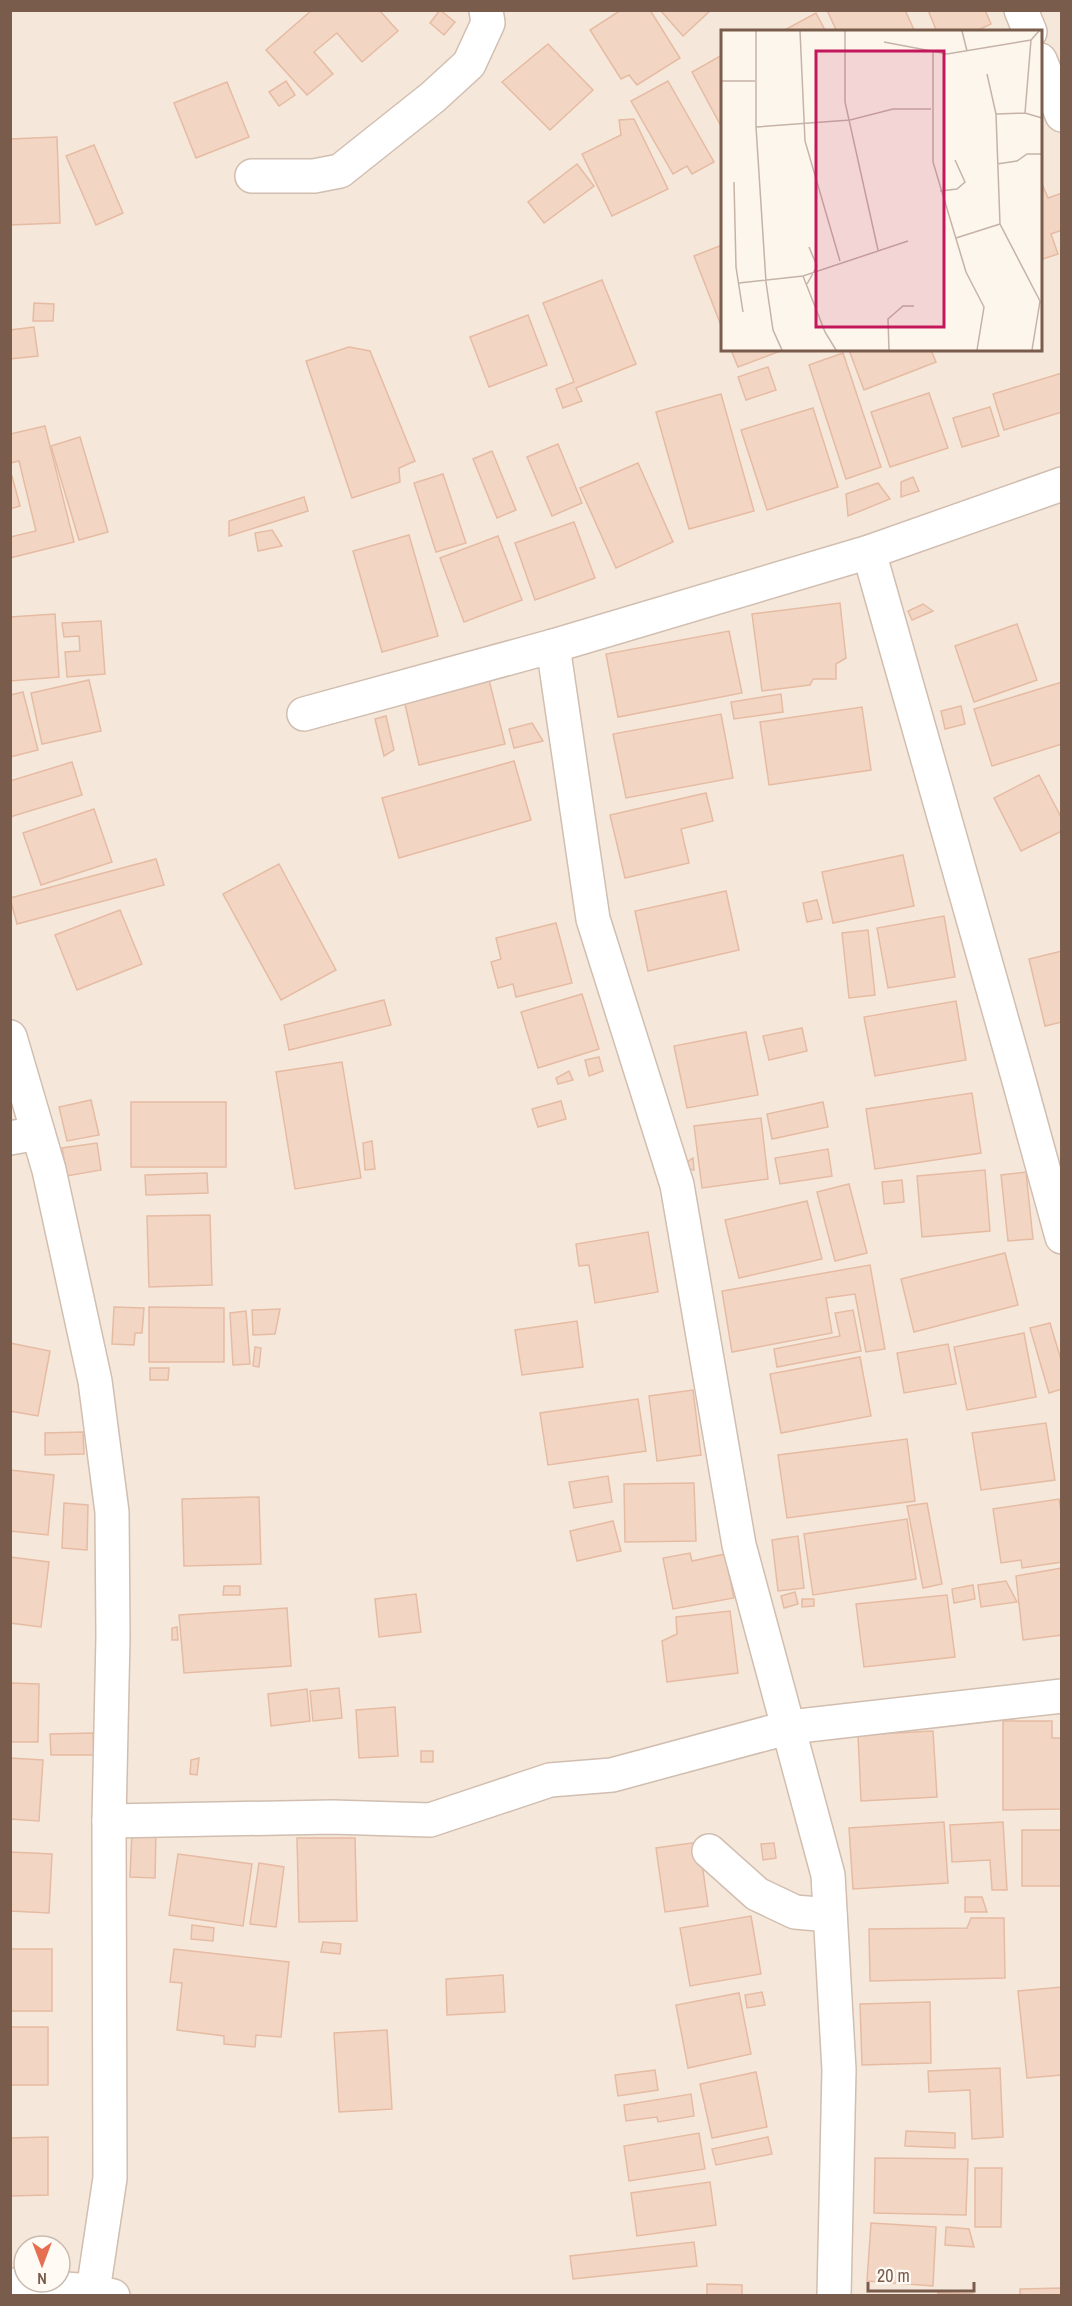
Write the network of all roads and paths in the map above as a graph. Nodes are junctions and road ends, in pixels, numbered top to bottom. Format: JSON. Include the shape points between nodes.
{"nodes":[{"id":1,"x":486,"y":10,"type":"edge"},
{"id":2,"x":1021,"y":10,"type":"edge"},
{"id":3,"x":1028,"y":30,"type":"edge"},
{"id":4,"x":1042,"y":63,"type":"edge"},
{"id":5,"x":1062,"y":115,"type":"edge"},
{"id":6,"x":252,"y":176,"type":"dead end"},
{"id":7,"x":1062,"y":484,"type":"edge"},
{"id":8,"x":870,"y":552,"type":"junction"},
{"id":9,"x":553,"y":646,"type":"junction"},
{"id":10,"x":304,"y":714,"type":"dead end"},
{"id":11,"x":10,"y":1037,"type":"edge"},
{"id":12,"x":24,"y":1136,"type":"edge"},
{"id":13,"x":1062,"y":1237,"type":"edge"},
{"id":14,"x":1062,"y":1696,"type":"edge"},
{"id":15,"x":790,"y":1727,"type":"junction"},
{"id":16,"x":109,"y":1821,"type":"junction"},
{"id":17,"x":709,"y":1851,"type":"dead end"},
{"id":18,"x":830,"y":1915,"type":"junction"},
{"id":19,"x":10,"y":2285,"type":"edge"},
{"id":20,"x":103,"y":2293,"type":"edge"},
{"id":21,"x":834,"y":2295,"type":"edge"}],
"edges":[{"from":1,"to":6,"type":"street","via":[[488,23],[469,64],[340,171],[314,176]]},
{"from":2,"to":3,"type":"street"},
{"from":4,"to":5,"type":"street"},
{"from":7,"to":8,"type":"street"},
{"from":8,"to":9,"type":"street"},
{"from":8,"to":13,"type":"street"},
{"from":9,"to":10,"type":"street"},
{"from":9,"to":15,"type":"street","via":[[593,919],[677,1185],[739,1545]]},
{"from":11,"to":12,"type":"street"},
{"from":12,"to":16,"type":"street","via":[[49,1170],[95,1381],[112,1512]]},
{"from":14,"to":15,"type":"street"},
{"from":15,"to":16,"type":"street","via":[[612,1775],[550,1779],[430,1820],[332,1817]]},
{"from":15,"to":18,"type":"street","via":[[828,1875]]},
{"from":16,"to":20,"type":"street","via":[[110,2178]]},
{"from":17,"to":18,"type":"street","via":[[757,1894],[795,1912]]},
{"from":18,"to":21,"type":"street","via":[[839,2070]]},
{"from":19,"to":20,"type":"street"}]}
